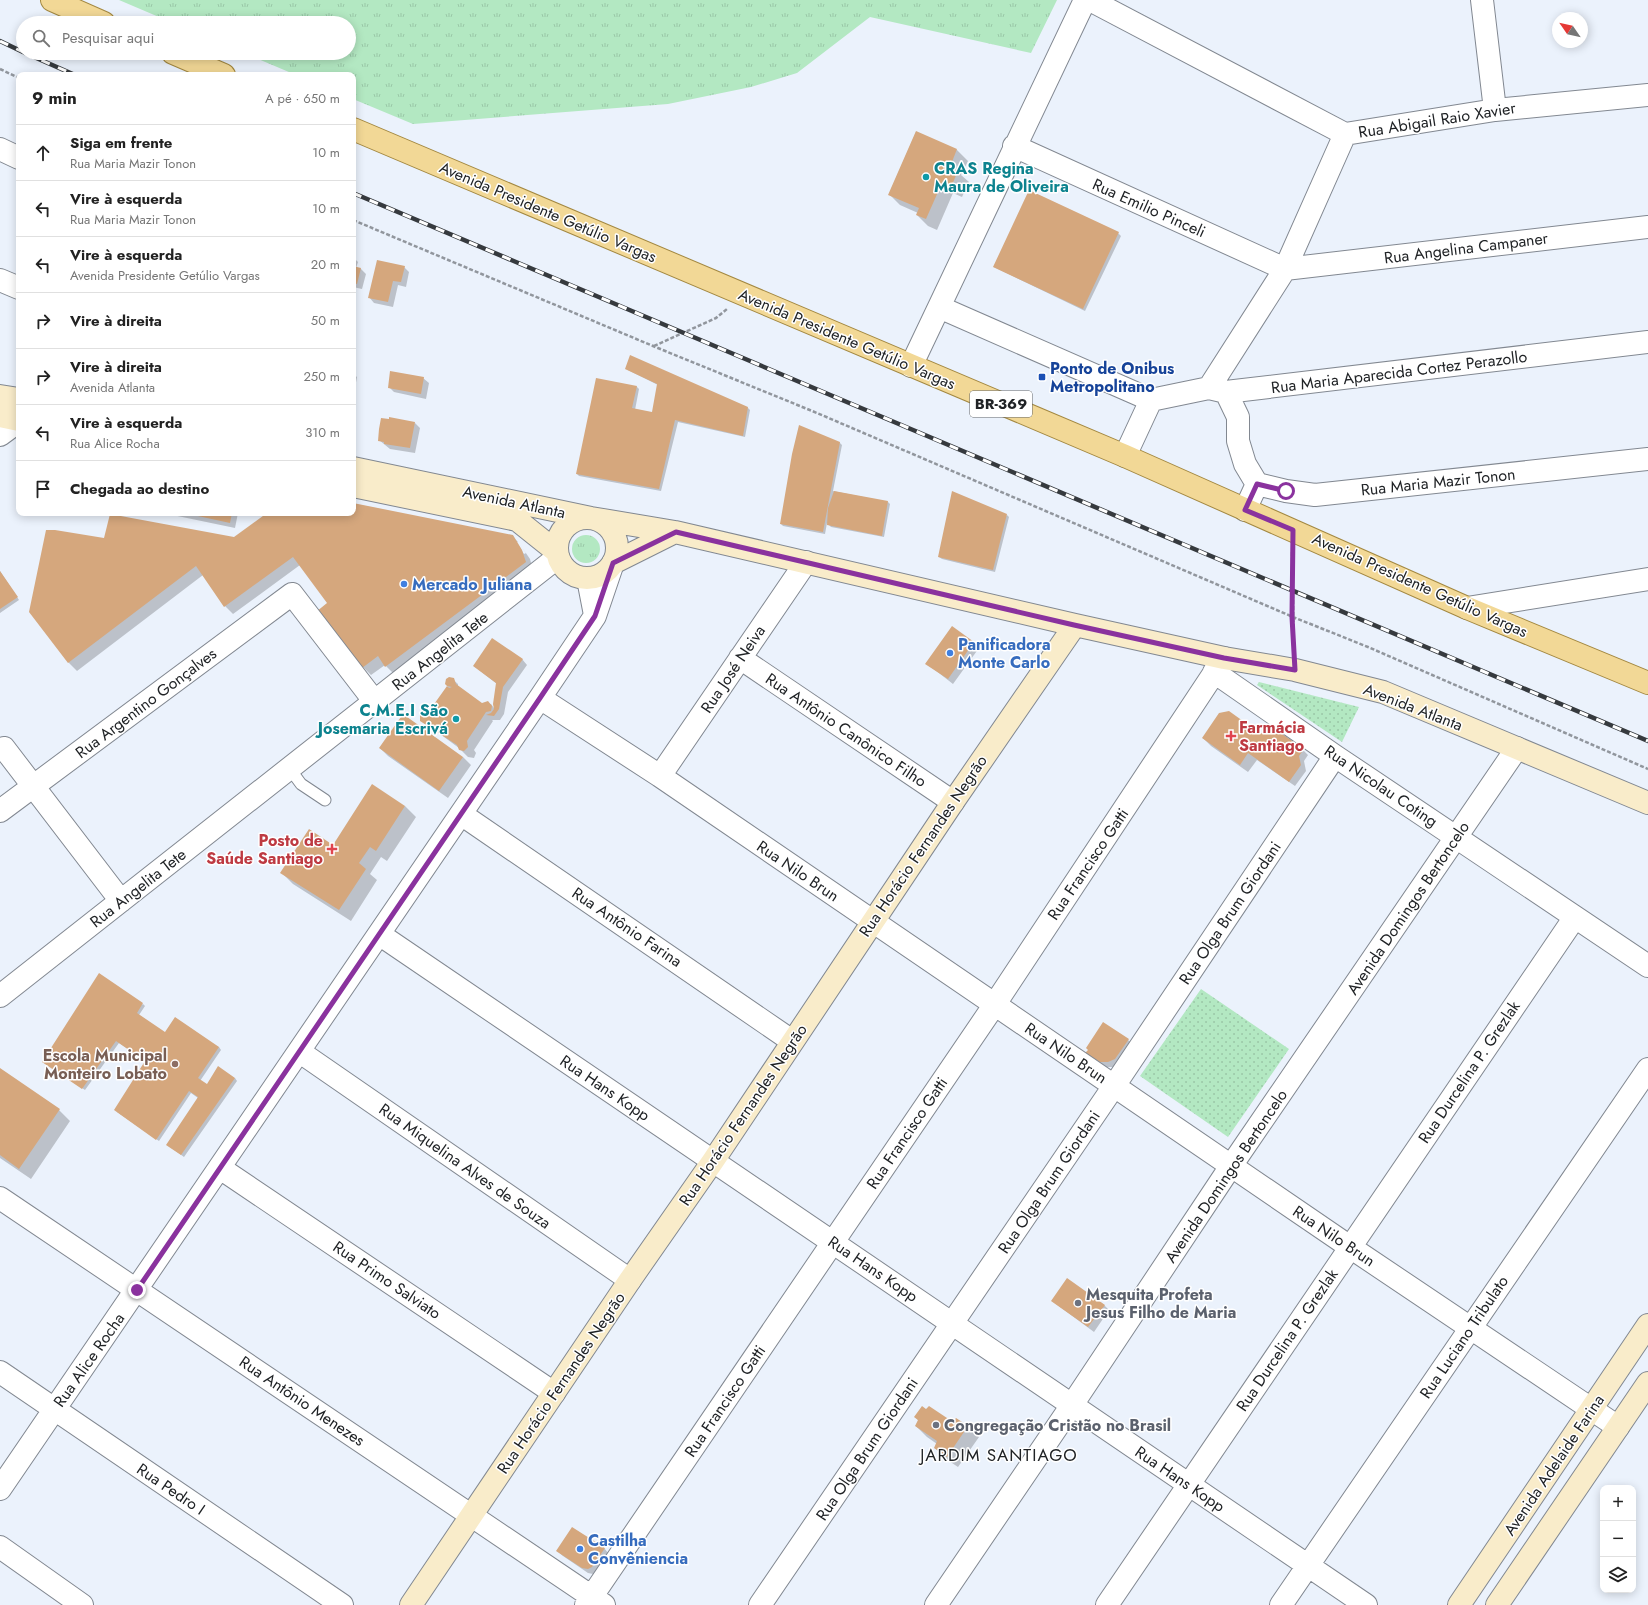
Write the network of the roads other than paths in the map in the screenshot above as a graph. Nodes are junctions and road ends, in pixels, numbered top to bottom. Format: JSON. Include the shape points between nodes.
{"nodes":[{"id":1,"x":52,"y":0,"type":"edge"},
{"id":2,"x":1085,"y":0,"type":"edge"},
{"id":3,"x":1090,"y":0,"type":"edge"},
{"id":4,"x":1482,"y":0,"type":"edge"},
{"id":5,"x":88,"y":16,"type":"edge"},
{"id":6,"x":189,"y":60,"type":"edge"},
{"id":7,"x":217,"y":72,"type":"edge"},
{"id":8,"x":1648,"y":95,"type":"edge"},
{"id":9,"x":1495,"y":110,"type":"junction"},
{"id":10,"x":356,"y":131,"type":"edge"},
{"id":11,"x":1345,"y":134,"type":"junction"},
{"id":12,"x":1014,"y":146,"type":"junction"},
{"id":13,"x":0,"y":149,"type":"edge"},
{"id":14,"x":16,"y":157,"type":"edge"},
{"id":15,"x":1648,"y":227,"type":"edge"},
{"id":16,"x":1285,"y":269,"type":"junction"},
{"id":17,"x":0,"y":280,"type":"edge"},
{"id":18,"x":16,"y":287,"type":"edge"},
{"id":19,"x":939,"y":307,"type":"junction"},
{"id":20,"x":1648,"y":342,"type":"edge"},
{"id":21,"x":911,"y":366,"type":"junction"},
{"id":22,"x":1217,"y":390,"type":"junction"},
{"id":23,"x":0,"y":396,"type":"edge"},
{"id":24,"x":16,"y":399,"type":"edge"},
{"id":25,"x":1151,"y":400,"type":"junction"},
{"id":26,"x":0,"y":416,"type":"edge"},
{"id":27,"x":16,"y":420,"type":"edge"},
{"id":28,"x":16,"y":423,"type":"edge"},
{"id":29,"x":0,"y":435,"type":"edge"},
{"id":30,"x":1125,"y":456,"type":"junction"},
{"id":31,"x":1648,"y":459,"type":"edge"},
{"id":32,"x":356,"y":469,"type":"edge"},
{"id":33,"x":1257,"y":484,"type":"junction"},
{"id":34,"x":356,"y":487,"type":"edge"},
{"id":35,"x":1245,"y":510,"type":"junction"},
{"id":36,"x":592,"y":518,"type":"junction"},
{"id":37,"x":676,"y":532,"type":"junction"},
{"id":38,"x":557,"y":555,"type":"junction"},
{"id":39,"x":806,"y":562,"type":"junction"},
{"id":40,"x":613,"y":563,"type":"junction"},
{"id":41,"x":588,"y":579,"type":"junction"},
{"id":42,"x":1648,"y":579,"type":"edge"},
{"id":43,"x":1468,"y":608,"type":"junction"},
{"id":44,"x":595,"y":616,"type":"junction"},
{"id":45,"x":1074,"y":625,"type":"junction"},
{"id":46,"x":740,"y":658,"type":"junction"},
{"id":47,"x":1219,"y":665,"type":"junction"},
{"id":48,"x":1648,"y":683,"type":"edge"},
{"id":49,"x":540,"y":698,"type":"junction"},
{"id":50,"x":375,"y":702,"type":"junction"},
{"id":51,"x":4,"y":748,"type":"dead end"},
{"id":52,"x":1517,"y":748,"type":"junction"},
{"id":53,"x":1335,"y":756,"type":"junction"},
{"id":54,"x":290,"y":769,"type":"junction"},
{"id":55,"x":660,"y":776,"type":"junction"},
{"id":56,"x":33,"y":787,"type":"junction"},
{"id":57,"x":325,"y":800,"type":"dead end"},
{"id":58,"x":953,"y":802,"type":"junction"},
{"id":59,"x":1648,"y":803,"type":"edge"},
{"id":60,"x":0,"y":811,"type":"edge"},
{"id":61,"x":461,"y":814,"type":"junction"},
{"id":62,"x":1456,"y":837,"type":"junction"},
{"id":63,"x":121,"y":901,"type":"junction"},
{"id":64,"x":1575,"y":916,"type":"junction"},
{"id":65,"x":872,"y":922,"type":"junction"},
{"id":66,"x":380,"y":934,"type":"junction"},
{"id":67,"x":1648,"y":966,"type":"edge"},
{"id":68,"x":0,"y":996,"type":"edge"},
{"id":69,"x":995,"y":1004,"type":"junction"},
{"id":70,"x":792,"y":1041,"type":"junction"},
{"id":71,"x":300,"y":1052,"type":"junction"},
{"id":72,"x":1648,"y":1069,"type":"edge"},
{"id":73,"x":1114,"y":1086,"type":"junction"},
{"id":74,"x":712,"y":1161,"type":"junction"},
{"id":75,"x":1232,"y":1166,"type":"junction"},
{"id":76,"x":220,"y":1168,"type":"junction"},
{"id":77,"x":0,"y":1198,"type":"edge"},
{"id":78,"x":833,"y":1242,"type":"junction"},
{"id":79,"x":1350,"y":1247,"type":"junction"},
{"id":80,"x":630,"y":1280,"type":"junction"},
{"id":81,"x":137,"y":1290,"type":"junction"},
{"id":82,"x":953,"y":1323,"type":"junction"},
{"id":83,"x":1648,"y":1325,"type":"edge"},
{"id":84,"x":1470,"y":1328,"type":"junction"},
{"id":85,"x":0,"y":1372,"type":"edge"},
{"id":86,"x":1648,"y":1383,"type":"edge"},
{"id":87,"x":554,"y":1392,"type":"junction"},
{"id":88,"x":1072,"y":1405,"type":"junction"},
{"id":89,"x":55,"y":1409,"type":"junction"},
{"id":90,"x":1591,"y":1410,"type":"junction"},
{"id":91,"x":1618,"y":1427,"type":"junction"},
{"id":92,"x":1189,"y":1485,"type":"junction"},
{"id":93,"x":0,"y":1489,"type":"edge"},
{"id":94,"x":472,"y":1516,"type":"junction"},
{"id":95,"x":0,"y":1547,"type":"edge"},
{"id":96,"x":1308,"y":1566,"type":"junction"},
{"id":97,"x":594,"y":1602,"type":"edge"},
{"id":98,"x":82,"y":1605,"type":"edge"},
{"id":99,"x":342,"y":1605,"type":"edge"},
{"id":100,"x":411,"y":1605,"type":"edge"},
{"id":101,"x":760,"y":1605,"type":"edge"},
{"id":102,"x":936,"y":1605,"type":"edge"},
{"id":103,"x":1107,"y":1605,"type":"edge"},
{"id":104,"x":1281,"y":1605,"type":"edge"},
{"id":105,"x":1366,"y":1605,"type":"edge"},
{"id":106,"x":1459,"y":1605,"type":"edge"},
{"id":107,"x":1497,"y":1605,"type":"edge"}],
"edges":[{"from":1,"to":5,"type":"main road"},
{"from":2,"to":12,"type":"street"},
{"from":3,"to":11,"type":"street","name":"Rua Abigail Raio Xavier"},
{"from":4,"to":9,"type":"street"},
{"from":6,"to":7,"type":"main road"},
{"from":8,"to":9,"type":"street","name":"Rua Abigail Raio Xavier"},
{"from":9,"to":11,"type":"street","name":"Rua Abigail Raio Xavier"},
{"from":10,"to":21,"type":"main road","name":"Avenida Presidente Getúlio Vargas","number":"BR-369"},
{"from":11,"to":16,"type":"street"},
{"from":12,"to":16,"type":"street","name":"Rua Emilio Pinceli"},
{"from":12,"to":19,"type":"street"},
{"from":13,"to":14,"type":"street"},
{"from":15,"to":16,"type":"street","name":"Rua Angelina Campaner"},
{"from":16,"to":22,"type":"street"},
{"from":17,"to":18,"type":"street"},
{"from":19,"to":21,"type":"street"},
{"from":19,"to":25,"type":"street"},
{"from":20,"to":22,"type":"street","name":"Rua Maria Aparecida Cortez Perazollo"},
{"from":21,"to":30,"type":"main road","name":"Avenida Presidente Getúlio Vargas","number":"BR-369"},
{"from":22,"to":25,"type":"street","name":"Rua Maria Aparecida Cortez Perazollo"},
{"from":22,"to":33,"type":"street","via":[[1238,417],[1238,441],[1245,464]]},
{"from":23,"to":24,"type":"street"},
{"from":25,"to":30,"type":"street"},
{"from":26,"to":27,"type":"street"},
{"from":28,"to":29,"type":"street"},
{"from":30,"to":35,"type":"main road","name":"Avenida Presidente Getúlio Vargas","number":"BR-369"},
{"from":31,"to":33,"type":"street","name":"Rua Maria Mazir Tonon","via":[[1315,495]]},
{"from":32,"to":36,"type":"street","name":"Avenida Atlanta"},
{"from":33,"to":35,"type":"street"},
{"from":34,"to":38,"type":"street","name":"Avenida Atlanta","via":[[517,520]]},
{"from":35,"to":43,"type":"main road","name":"Avenida Presidente Getúlio Vargas","number":"BR-369"},
{"from":36,"to":37,"type":"street","name":"Avenida Atlanta"},
{"from":36,"to":38,"type":"street","via":[[578,520],[566,527],[557,543]]},
{"from":36,"to":40,"type":"street","via":[[601,521],[614,535],[617,554]]},
{"from":37,"to":39,"type":"street","name":"Avenida Atlanta"},
{"from":37,"to":40,"type":"street"},
{"from":38,"to":41,"type":"street","via":[[569,573]]},
{"from":38,"to":50,"type":"street","name":"Rua Angelita Tete"},
{"from":39,"to":45,"type":"street","name":"Avenida Atlanta"},
{"from":39,"to":46,"type":"street","name":"Rua José Neiva"},
{"from":40,"to":41,"type":"street","via":[[607,571]]},
{"from":40,"to":44,"type":"street","name":"Rua Alice Rocha"},
{"from":41,"to":44,"type":"street"},
{"from":42,"to":43,"type":"street"},
{"from":43,"to":48,"type":"main road","name":"Avenida Presidente Getúlio Vargas","number":"BR-369"},
{"from":44,"to":49,"type":"street","name":"Rua Alice Rocha"},
{"from":45,"to":47,"type":"street","name":"Avenida Atlanta"},
{"from":45,"to":58,"type":"street","name":"Rua Horácio Fernandes Negrão"},
{"from":46,"to":55,"type":"street","name":"Rua José Neiva"},
{"from":46,"to":58,"type":"street","name":"Rua Antônio Canônico Filho"},
{"from":47,"to":52,"type":"street","name":"Avenida Atlanta","via":[[1295,670],[1382,692]]},
{"from":47,"to":53,"type":"street","name":"Rua Nicolau Coting"},
{"from":47,"to":69,"type":"street","name":"Rua Francisco Gatti"},
{"from":49,"to":55,"type":"street","name":"Rua Nilo Brun"},
{"from":49,"to":61,"type":"street","name":"Rua Alice Rocha"},
{"from":50,"to":54,"type":"street","name":"Rua Angelita Tete"},
{"from":50,"to":56,"type":"street","name":"Rua Argentino Gonçalves","via":[[292,594]]},
{"from":51,"to":56,"type":"street"},
{"from":52,"to":59,"type":"street","name":"Avenida Atlanta"},
{"from":52,"to":62,"type":"street","name":"Avenida Domingos Bertoncelo"},
{"from":53,"to":62,"type":"street","name":"Rua Nicolau Coting"},
{"from":53,"to":73,"type":"street","name":"Rua Olga Brum Giordani"},
{"from":54,"to":57,"type":"lane","via":[[301,784]]},
{"from":54,"to":63,"type":"street","name":"Rua Angelita Tete"},
{"from":55,"to":65,"type":"street","name":"Rua Nilo Brun"},
{"from":56,"to":60,"type":"street","name":"Rua Argentino Gonçalves"},
{"from":56,"to":63,"type":"street"},
{"from":58,"to":65,"type":"street","name":"Rua Horácio Fernandes Negrão"},
{"from":61,"to":66,"type":"street","name":"Rua Alice Rocha"},
{"from":61,"to":70,"type":"street","name":"Rua Antônio Farina"},
{"from":62,"to":64,"type":"street","name":"Rua Nicolau Coting"},
{"from":62,"to":75,"type":"street","name":"Avenida Domingos Bertoncelo"},
{"from":63,"to":68,"type":"street","name":"Rua Angelita Tete"},
{"from":64,"to":67,"type":"street","name":"Rua Nicolau Coting"},
{"from":64,"to":79,"type":"street","name":"Rua Durcelina P. Grezlak"},
{"from":65,"to":69,"type":"street","name":"Rua Nilo Brun"},
{"from":65,"to":70,"type":"street","name":"Rua Horácio Fernandes Negrão"},
{"from":66,"to":71,"type":"street","name":"Rua Alice Rocha"},
{"from":66,"to":74,"type":"street","name":"Rua Hans Kopp"},
{"from":69,"to":73,"type":"street","name":"Rua Nilo Brun"},
{"from":69,"to":78,"type":"street","name":"Rua Francisco Gatti"},
{"from":70,"to":74,"type":"street","name":"Rua Horácio Fernandes Negrão"},
{"from":71,"to":76,"type":"street","name":"Rua Alice Rocha"},
{"from":71,"to":80,"type":"street","name":"Rua Miquelina Alves de Souza"},
{"from":72,"to":84,"type":"street","name":"Rua Luciano Tribulato"},
{"from":73,"to":75,"type":"street","name":"Rua Nilo Brun"},
{"from":73,"to":82,"type":"street","name":"Rua Olga Brum Giordani"},
{"from":74,"to":78,"type":"street","name":"Rua Hans Kopp"},
{"from":74,"to":80,"type":"street","name":"Rua Horácio Fernandes Negrão"},
{"from":75,"to":79,"type":"street","name":"Rua Nilo Brun"},
{"from":75,"to":88,"type":"street","name":"Avenida Domingos Bertoncelo"},
{"from":76,"to":81,"type":"street","name":"Rua Alice Rocha"},
{"from":76,"to":87,"type":"street","name":"Rua Primo Salviato"},
{"from":77,"to":81,"type":"street","name":"Rua Antônio Menezes"},
{"from":78,"to":82,"type":"street","name":"Rua Hans Kopp"},
{"from":78,"to":97,"type":"street","name":"Rua Francisco Gatti"},
{"from":79,"to":84,"type":"street","name":"Rua Nilo Brun"},
{"from":79,"to":92,"type":"street","name":"Rua Durcelina P. Grezlak"},
{"from":80,"to":87,"type":"street","name":"Rua Horácio Fernandes Negrão"},
{"from":81,"to":89,"type":"street","name":"Rua Alice Rocha"},
{"from":81,"to":94,"type":"street","name":"Rua Antônio Menezes"},
{"from":82,"to":88,"type":"street","name":"Rua Hans Kopp"},
{"from":82,"to":101,"type":"street","name":"Rua Olga Brum Giordani"},
{"from":83,"to":90,"type":"street","name":"Avenida Adelaide Farina"},
{"from":84,"to":90,"type":"street","name":"Rua Nilo Brun"},
{"from":84,"to":96,"type":"street","name":"Rua Luciano Tribulato"},
{"from":85,"to":89,"type":"street","name":"Rua Pedro I"},
{"from":86,"to":91,"type":"street","name":"Avenida Adelaide Farina"},
{"from":87,"to":94,"type":"street","name":"Rua Horácio Fernandes Negrão"},
{"from":88,"to":92,"type":"street","name":"Rua Hans Kopp"},
{"from":88,"to":102,"type":"street","name":"Avenida Domingos Bertoncelo"},
{"from":89,"to":93,"type":"street","name":"Rua Alice Rocha"},
{"from":89,"to":99,"type":"street","name":"Rua Pedro I"},
{"from":90,"to":91,"type":"street","name":"Rua Nilo Brun"},
{"from":90,"to":106,"type":"street","name":"Avenida Adelaide Farina"},
{"from":91,"to":107,"type":"street","name":"Avenida Adelaide Farina"},
{"from":92,"to":96,"type":"street","name":"Rua Hans Kopp"},
{"from":92,"to":103,"type":"street","name":"Rua Durcelina P. Grezlak"},
{"from":94,"to":97,"type":"street","name":"Rua Antônio Menezes"},
{"from":94,"to":100,"type":"street","name":"Rua Horácio Fernandes Negrão"},
{"from":95,"to":98,"type":"street"},
{"from":96,"to":104,"type":"street","name":"Rua Luciano Tribulato"},
{"from":96,"to":105,"type":"street","name":"Rua Hans Kopp"}]}
